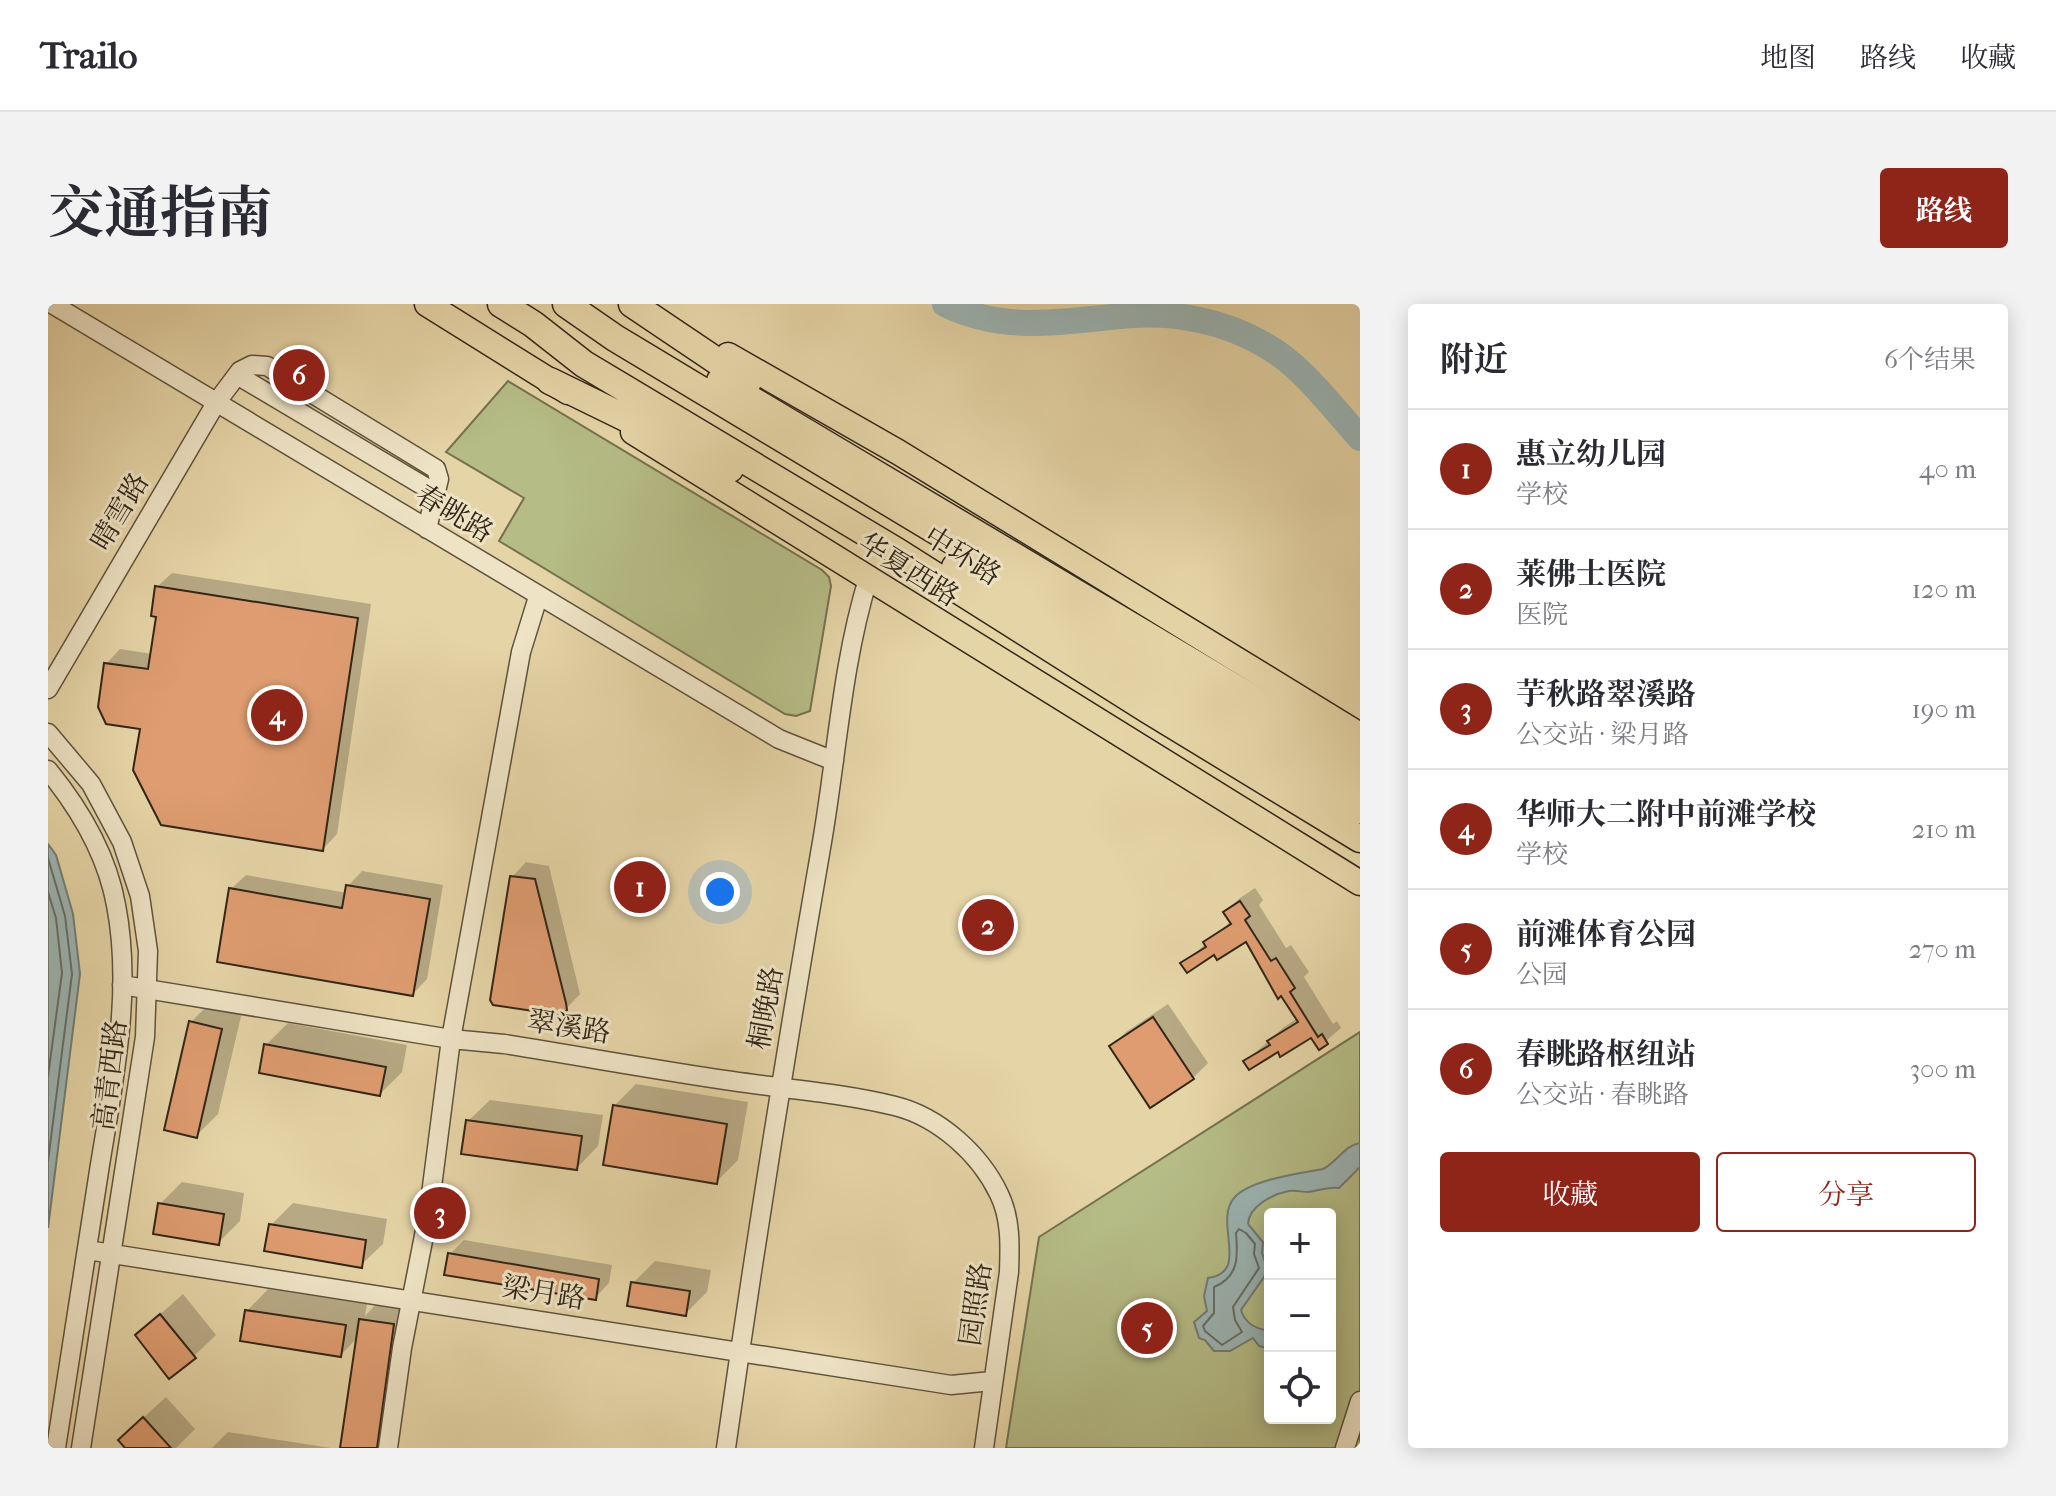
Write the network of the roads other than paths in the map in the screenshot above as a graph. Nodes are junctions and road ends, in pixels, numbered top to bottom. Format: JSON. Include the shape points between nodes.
{"nodes":[{"id":1,"x":52,"y":304,"type":"edge"},
{"id":2,"x":427,"y":304,"type":"edge"},
{"id":3,"x":501,"y":304,"type":"edge"},
{"id":4,"x":568,"y":304,"type":"edge"},
{"id":5,"x":634,"y":304,"type":"edge"},
{"id":6,"x":533,"y":324,"type":"junction"},
{"id":7,"x":550,"y":381,"type":"junction"},
{"id":8,"x":216,"y":403,"type":"junction"},
{"id":9,"x":954,"y":519,"type":"junction"},
{"id":10,"x":427,"y":529,"type":"junction"},
{"id":11,"x":898,"y":552,"type":"junction"},
{"id":12,"x":868,"y":579,"type":"junction"},
{"id":13,"x":538,"y":597,"type":"junction"},
{"id":14,"x":48,"y":689,"type":"edge"},
{"id":15,"x":48,"y":733,"type":"edge"},
{"id":16,"x":1360,"y":735,"type":"edge"},
{"id":17,"x":834,"y":761,"type":"junction"},
{"id":18,"x":1360,"y":762,"type":"edge"},
{"id":19,"x":48,"y":770,"type":"edge"},
{"id":20,"x":1360,"y":786,"type":"edge"},
{"id":21,"x":1360,"y":810,"type":"edge"},
{"id":22,"x":1360,"y":839,"type":"edge"},
{"id":23,"x":1360,"y":883,"type":"edge"},
{"id":24,"x":122,"y":985,"type":"junction"},
{"id":25,"x":146,"y":989,"type":"junction"},
{"id":26,"x":451,"y":1039,"type":"junction"},
{"id":27,"x":780,"y":1087,"type":"junction"},
{"id":28,"x":985,"y":1171,"type":"joint"},
{"id":29,"x":87,"y":1250,"type":"junction"},
{"id":30,"x":111,"y":1254,"type":"junction"},
{"id":31,"x":413,"y":1300,"type":"junction"},
{"id":32,"x":740,"y":1351,"type":"junction"},
{"id":33,"x":992,"y":1381,"type":"junction"},
{"id":34,"x":1360,"y":1401,"type":"edge"},
{"id":35,"x":56,"y":1448,"type":"edge"},
{"id":36,"x":81,"y":1448,"type":"edge"},
{"id":37,"x":388,"y":1448,"type":"edge"},
{"id":38,"x":726,"y":1448,"type":"edge"},
{"id":39,"x":984,"y":1448,"type":"edge"},
{"id":40,"x":1345,"y":1448,"type":"edge"}],
"edges":[{"from":1,"to":8,"type":"street","name":"春眺路"},
{"from":2,"to":7,"type":"main road","name":"华夏西路"},
{"from":3,"to":6,"type":"highway","name":"中环路"},
{"from":4,"to":9,"type":"highway","name":"中环路","via":[[646,337]]},
{"from":4,"to":20,"type":"highway","name":"中环路","via":[[615,338]]},
{"from":5,"to":9,"type":"highway"},
{"from":5,"to":16,"type":"main road","via":[[898,452]]},
{"from":6,"to":11,"type":"highway","name":"中环路","via":[[584,364]]},
{"from":6,"to":21,"type":"highway","name":"中环路","via":[[597,351]]},
{"from":7,"to":11,"type":"highway"},
{"from":7,"to":12,"type":"main road","name":"华夏西路"},
{"from":8,"to":10,"type":"street","name":"春眺路"},
{"from":8,"to":10,"type":"street","name":"晴雪路","via":[[237,375],[252,365],[267,366],[436,469],[437,494]]},
{"from":8,"to":14,"type":"street","name":"晴雪路"},
{"from":9,"to":18,"type":"highway","name":"中环路"},
{"from":10,"to":13,"type":"street","name":"春眺路"},
{"from":11,"to":22,"type":"highway","name":"中环路"},
{"from":12,"to":17,"type":"street","name":"桐晚路","via":[[857,616]]},
{"from":12,"to":23,"type":"main road","name":"华夏西路"},
{"from":13,"to":17,"type":"street","name":"春眺路","via":[[779,739]]},
{"from":13,"to":26,"type":"street","via":[[521,652]]},
{"from":15,"to":25,"type":"street","name":"高青西路","via":[[91,784],[122,842],[140,896],[148,951]]},
{"from":17,"to":27,"type":"street","name":"桐晚路"},
{"from":19,"to":24,"type":"street","name":"高青西路","via":[[70,797],[99,851],[116,901]]},
{"from":24,"to":25,"type":"street","name":"翠溪路"},
{"from":24,"to":29,"type":"street","name":"高青西路","via":[[121,1035]]},
{"from":25,"to":26,"type":"street","name":"翠溪路"},
{"from":25,"to":30,"type":"street","name":"高青西路","via":[[145,1037]]},
{"from":26,"to":27,"type":"street","name":"翠溪路"},
{"from":26,"to":31,"type":"street"},
{"from":27,"to":28,"type":"street","name":"翠溪路","via":[[897,1106],[919,1115],[946,1131]]},
{"from":27,"to":32,"type":"street","name":"桐晚路"},
{"from":28,"to":33,"type":"street","name":"园照路","via":[[1000,1195],[1010,1243]]},
{"from":29,"to":30,"type":"street","name":"梁月路"},
{"from":29,"to":35,"type":"street","name":"高青西路"},
{"from":30,"to":31,"type":"street","name":"梁月路"},
{"from":30,"to":36,"type":"street","name":"高青西路"},
{"from":31,"to":32,"type":"street","name":"梁月路"},
{"from":31,"to":37,"type":"street"},
{"from":32,"to":33,"type":"street","name":"梁月路","via":[[951,1385]]},
{"from":32,"to":38,"type":"street","name":"桐晚路"},
{"from":33,"to":39,"type":"street","name":"园照路"},
{"from":34,"to":40,"type":"street"}]}
